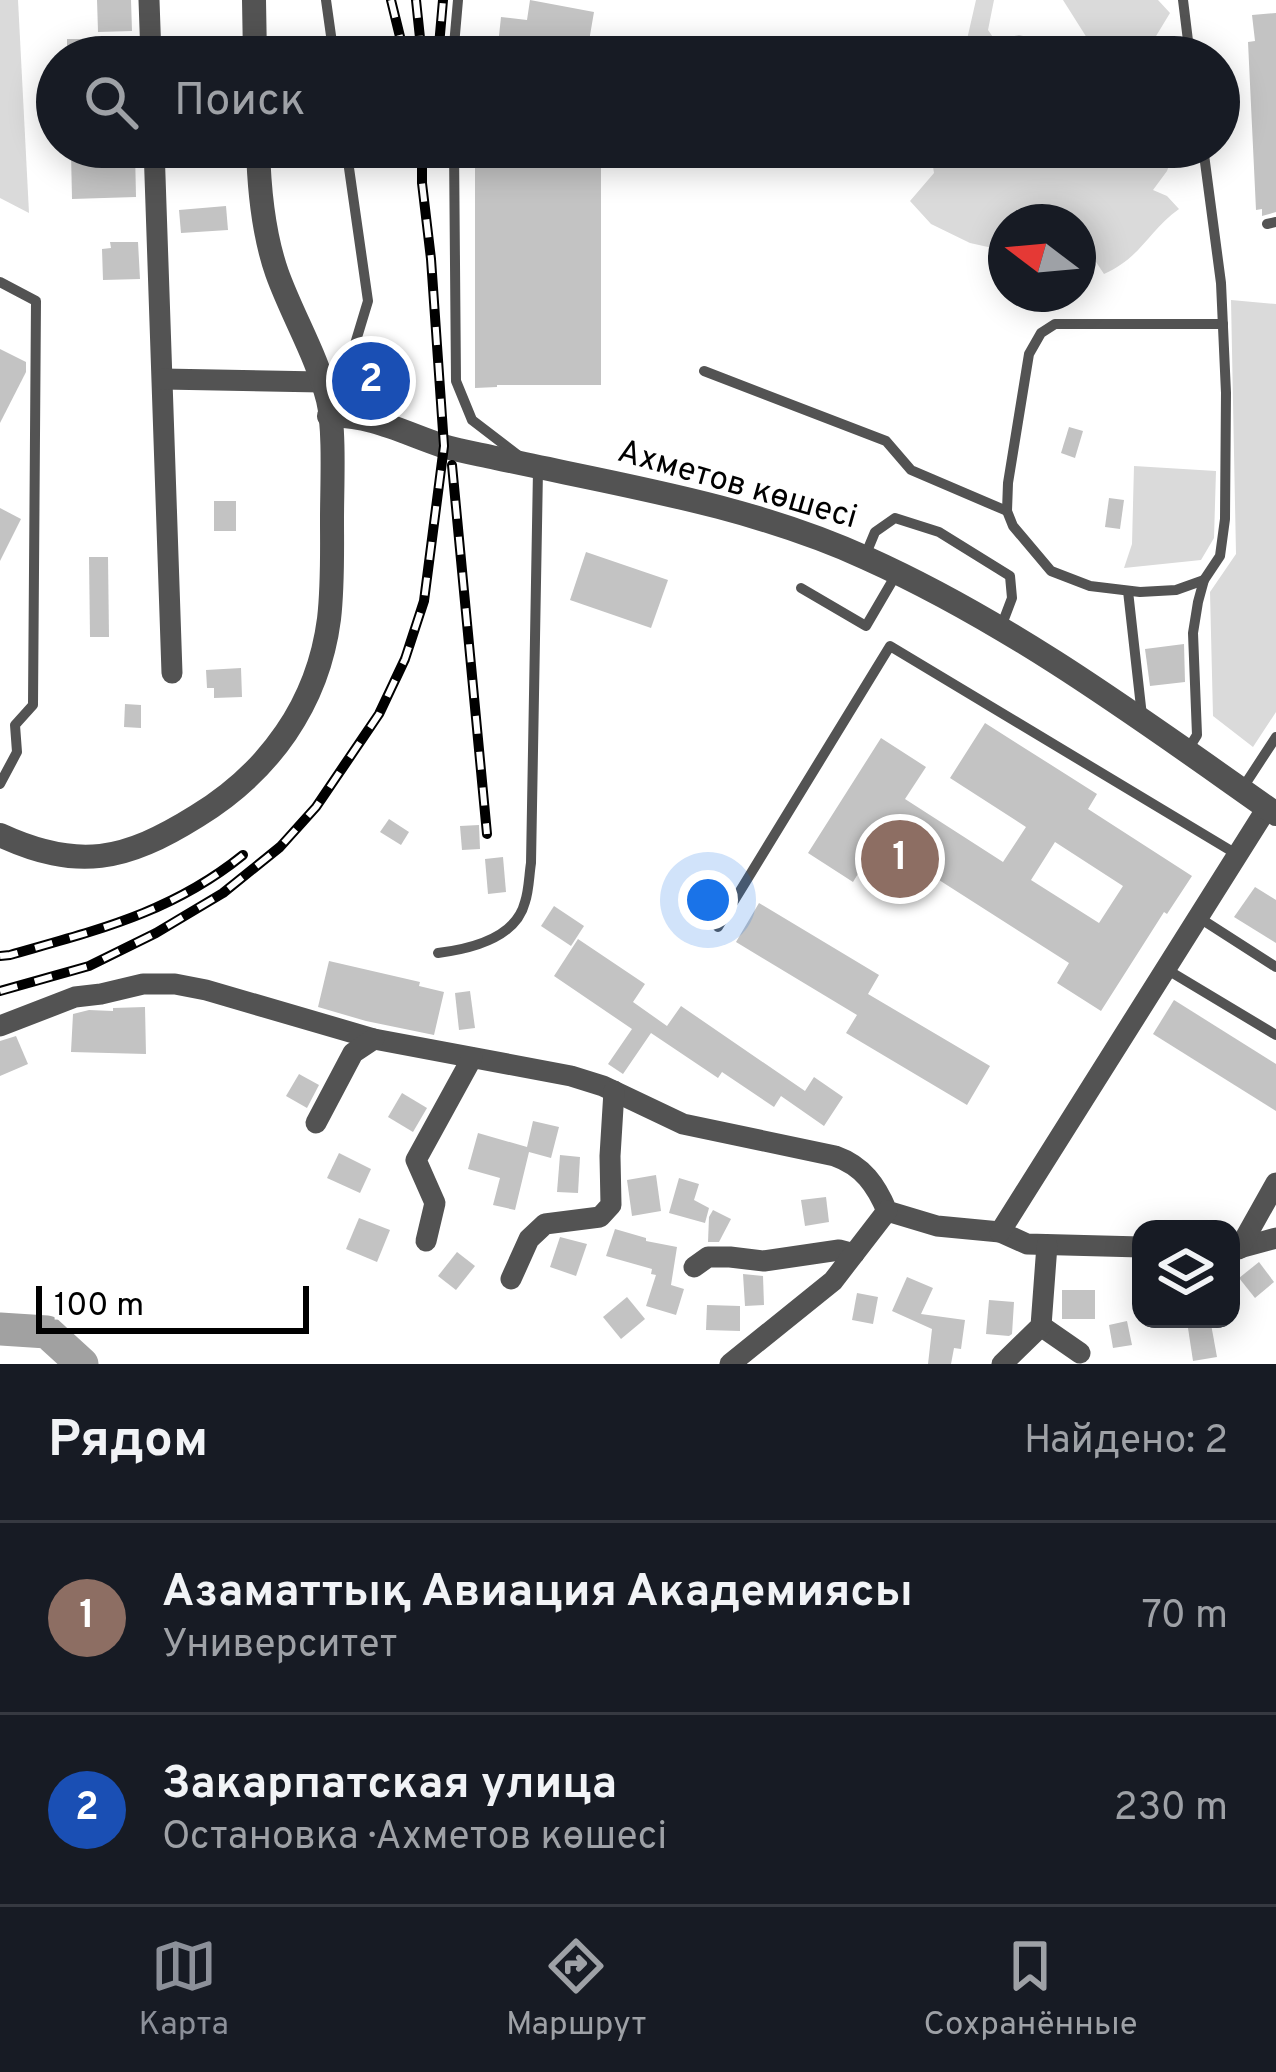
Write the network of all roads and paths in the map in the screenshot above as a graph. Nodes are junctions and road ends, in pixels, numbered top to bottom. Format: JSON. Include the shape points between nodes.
{"nodes":[{"id":1,"x":149,"y":0,"type":"edge"},
{"id":2,"x":254,"y":0,"type":"edge"},
{"id":3,"x":326,"y":0,"type":"edge"},
{"id":4,"x":458,"y":0,"type":"edge"},
{"id":5,"x":1183,"y":0,"type":"edge"},
{"id":6,"x":150,"y":36,"type":"edge"},
{"id":7,"x":255,"y":36,"type":"edge"},
{"id":8,"x":331,"y":36,"type":"edge"},
{"id":9,"x":455,"y":36,"type":"edge"},
{"id":10,"x":1187,"y":36,"type":"edge"},
{"id":11,"x":155,"y":168,"type":"edge"},
{"id":12,"x":259,"y":168,"type":"edge"},
{"id":13,"x":349,"y":168,"type":"edge"},
{"id":14,"x":454,"y":168,"type":"edge"},
{"id":15,"x":1206,"y":168,"type":"edge"},
{"id":16,"x":0,"y":282,"type":"edge"},
{"id":17,"x":1223,"y":324,"type":"junction"},
{"id":18,"x":704,"y":371,"type":"dead end"},
{"id":19,"x":163,"y":379,"type":"junction"},
{"id":20,"x":326,"y":400,"type":"junction"},
{"id":21,"x":535,"y":466,"type":"junction"},
{"id":22,"x":1007,"y":511,"type":"junction"},
{"id":23,"x":865,"y":557,"type":"junction"},
{"id":24,"x":897,"y":574,"type":"junction"},
{"id":25,"x":1204,"y":580,"type":"junction"},
{"id":26,"x":801,"y":589,"type":"dead end"},
{"id":27,"x":1128,"y":591,"type":"junction"},
{"id":28,"x":1000,"y":630,"type":"junction"},
{"id":29,"x":172,"y":673,"type":"dead end"},
{"id":30,"x":0,"y":717,"type":"edge"},
{"id":31,"x":1142,"y":719,"type":"junction"},
{"id":32,"x":15,"y":725,"type":"junction"},
{"id":33,"x":1276,"y":737,"type":"edge"},
{"id":34,"x":1186,"y":751,"type":"junction"},
{"id":35,"x":0,"y":784,"type":"edge"},
{"id":36,"x":1242,"y":789,"type":"junction"},
{"id":37,"x":1271,"y":811,"type":"edge"},
{"id":38,"x":0,"y":835,"type":"edge"},
{"id":39,"x":1238,"y":855,"type":"junction"},
{"id":40,"x":1198,"y":917,"type":"junction"},
{"id":41,"x":718,"y":928,"type":"dead end"},
{"id":42,"x":438,"y":953,"type":"dead end"},
{"id":43,"x":1276,"y":968,"type":"edge"},
{"id":44,"x":1166,"y":969,"type":"junction"},
{"id":45,"x":0,"y":1026,"type":"edge"},
{"id":46,"x":1276,"y":1035,"type":"edge"},
{"id":47,"x":374,"y":1039,"type":"junction"},
{"id":48,"x":472,"y":1058,"type":"junction"},
{"id":49,"x":614,"y":1091,"type":"junction"},
{"id":50,"x":316,"y":1123,"type":"dead end"},
{"id":51,"x":1276,"y":1183,"type":"edge"},
{"id":52,"x":887,"y":1210,"type":"junction"},
{"id":53,"x":1000,"y":1232,"type":"junction"},
{"id":54,"x":1276,"y":1238,"type":"edge"},
{"id":55,"x":426,"y":1240,"type":"dead end"},
{"id":56,"x":1240,"y":1241,"type":"edge"},
{"id":57,"x":1047,"y":1245,"type":"junction"},
{"id":58,"x":1132,"y":1247,"type":"edge"},
{"id":59,"x":1240,"y":1248,"type":"edge"},
{"id":60,"x":854,"y":1254,"type":"junction"},
{"id":61,"x":694,"y":1267,"type":"dead end"},
{"id":62,"x":512,"y":1279,"type":"dead end"},
{"id":63,"x":1040,"y":1326,"type":"junction"},
{"id":64,"x":1080,"y":1353,"type":"dead end"},
{"id":65,"x":730,"y":1364,"type":"edge"},
{"id":66,"x":1002,"y":1364,"type":"edge"}],
"edges":[{"from":1,"to":6,"type":"street"},
{"from":2,"to":7,"type":"street"},
{"from":3,"to":8,"type":"lane"},
{"from":4,"to":9,"type":"lane"},
{"from":5,"to":10,"type":"lane"},
{"from":11,"to":19,"type":"street"},
{"from":12,"to":20,"type":"street","via":[[276,271]]},
{"from":13,"to":20,"type":"lane","via":[[368,302]]},
{"from":14,"to":21,"type":"lane","via":[[456,381],[472,419]]},
{"from":15,"to":17,"type":"lane"},
{"from":16,"to":32,"type":"lane","via":[[36,301],[33,705]]},
{"from":17,"to":22,"type":"lane","via":[[1055,324],[1041,333],[1029,354]]},
{"from":17,"to":25,"type":"lane","via":[[1225,519],[1220,556]]},
{"from":18,"to":22,"type":"lane","via":[[886,441],[911,470]]},
{"from":19,"to":20,"type":"street"},
{"from":19,"to":29,"type":"street"},
{"from":20,"to":21,"type":"street","name":"Ахметов көшесі","via":[[450,448]]},
{"from":20,"to":38,"type":"street","via":[[328,624],[310,688],[274,752],[217,804],[124,852],[72,858]]},
{"from":21,"to":23,"type":"street","name":"Ахметов көшесі","via":[[697,501]]},
{"from":21,"to":42,"type":"lane","via":[[525,906],[510,928],[468,949]]},
{"from":22,"to":27,"type":"lane","via":[[1052,571]]},
{"from":23,"to":24,"type":"street","name":"Ахметов көшесі"},
{"from":23,"to":28,"type":"lane","via":[[875,532],[895,518],[939,532],[1010,576]]},
{"from":24,"to":26,"type":"lane","via":[[866,626]]},
{"from":24,"to":28,"type":"street","name":"Ахметов көшесі"},
{"from":25,"to":27,"type":"lane"},
{"from":25,"to":34,"type":"lane","via":[[1193,633],[1198,735]]},
{"from":27,"to":31,"type":"lane"},
{"from":28,"to":31,"type":"street","name":"Ахметов көшесі"},
{"from":30,"to":32,"type":"lane"},
{"from":31,"to":34,"type":"street","name":"Ахметов көшесі"},
{"from":32,"to":35,"type":"lane","via":[[16,752]]},
{"from":33,"to":36,"type":"lane"},
{"from":34,"to":36,"type":"street","name":"Ахметов көшесі"},
{"from":36,"to":37,"type":"street","name":"Ахметов көшесі"},
{"from":37,"to":39,"type":"street"},
{"from":39,"to":40,"type":"street"},
{"from":39,"to":41,"type":"lane","via":[[890,646]]},
{"from":40,"to":43,"type":"lane"},
{"from":40,"to":44,"type":"street"},
{"from":44,"to":46,"type":"lane"},
{"from":44,"to":53,"type":"street"},
{"from":45,"to":47,"type":"street","via":[[75,997],[175,984]]},
{"from":47,"to":48,"type":"street"},
{"from":47,"to":50,"type":"street","via":[[353,1053]]},
{"from":48,"to":49,"type":"street"},
{"from":48,"to":55,"type":"street","via":[[416,1160],[436,1203]]},
{"from":49,"to":52,"type":"street","via":[[683,1124],[853,1162]]},
{"from":49,"to":62,"type":"street","via":[[611,1205],[600,1217],[545,1224],[529,1239]]},
{"from":51,"to":56,"type":"street"},
{"from":52,"to":53,"type":"street","via":[[937,1226]]},
{"from":52,"to":60,"type":"street"},
{"from":53,"to":57,"type":"street"},
{"from":54,"to":59,"type":"street"},
{"from":57,"to":58,"type":"street"},
{"from":57,"to":63,"type":"street"},
{"from":60,"to":61,"type":"street","via":[[708,1257]]},
{"from":60,"to":65,"type":"street","via":[[833,1281]]},
{"from":63,"to":64,"type":"street"},
{"from":63,"to":66,"type":"street"}]}
